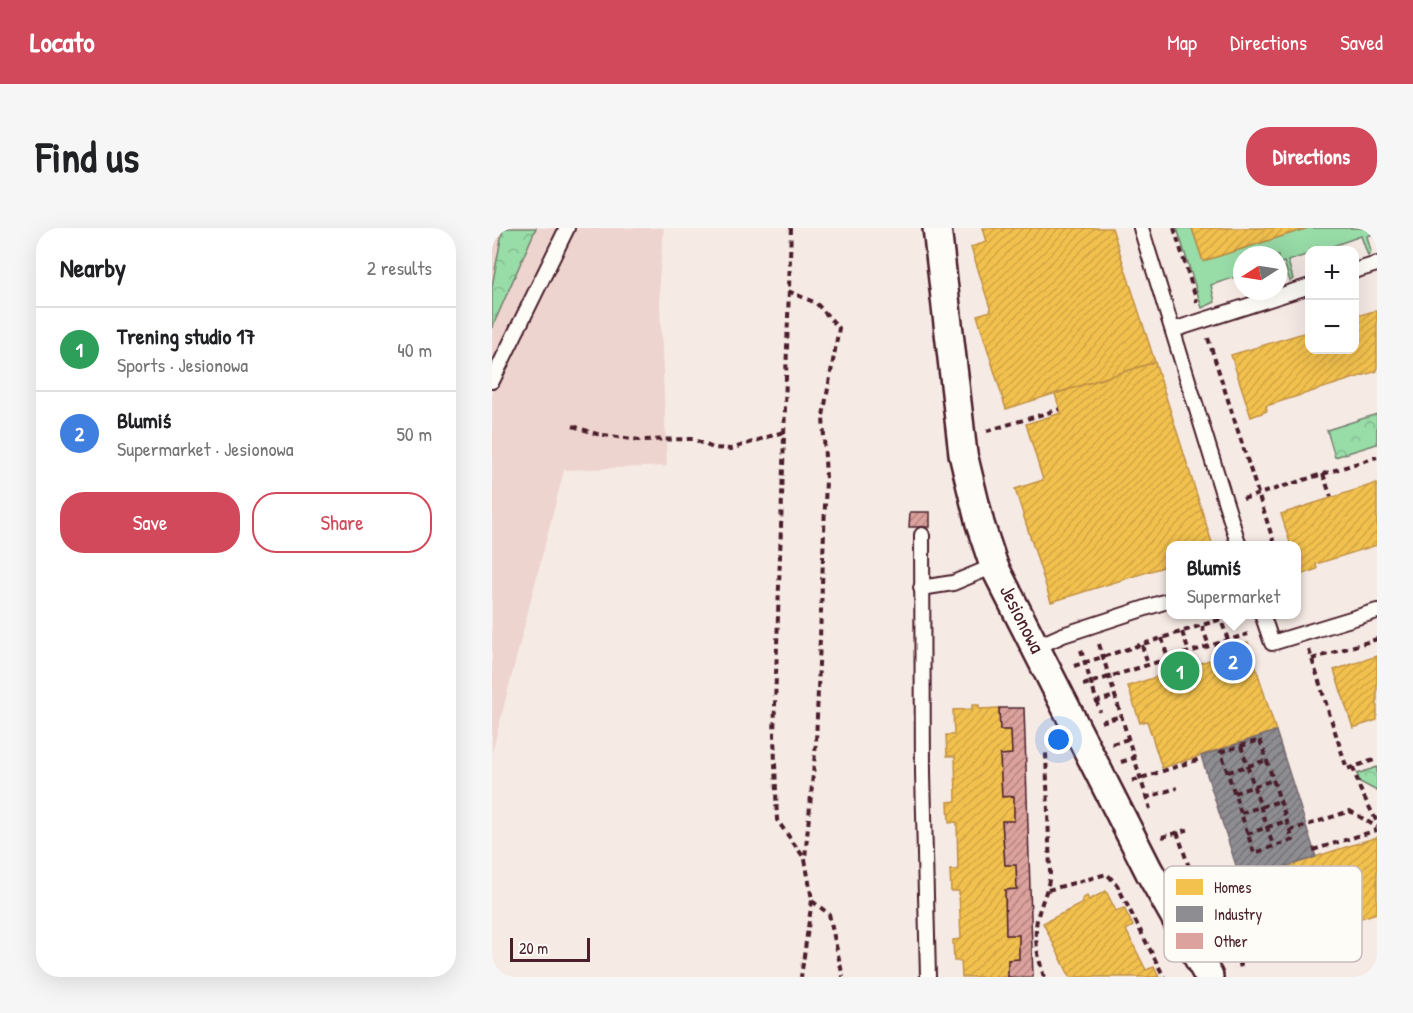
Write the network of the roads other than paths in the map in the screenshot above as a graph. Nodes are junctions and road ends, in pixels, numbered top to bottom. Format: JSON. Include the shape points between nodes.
{"nodes":[{"id":1,"x":567,"y":228,"type":"edge"},
{"id":2,"x":937,"y":228,"type":"edge"},
{"id":3,"x":1141,"y":228,"type":"edge"},
{"id":4,"x":1377,"y":264,"type":"edge"},
{"id":5,"x":1359,"y":269,"type":"edge"},
{"id":6,"x":1305,"y":288,"type":"edge"},
{"id":7,"x":1173,"y":330,"type":"junction"},
{"id":8,"x":492,"y":381,"type":"edge"},
{"id":9,"x":922,"y":536,"type":"dead end"},
{"id":10,"x":1237,"y":541,"type":"edge"},
{"id":11,"x":994,"y":566,"type":"junction"},
{"id":12,"x":921,"y":588,"type":"junction"},
{"id":13,"x":1166,"y":601,"type":"edge"},
{"id":14,"x":1377,"y":610,"type":"edge"},
{"id":15,"x":1264,"y":621,"type":"edge"},
{"id":16,"x":1036,"y":647,"type":"junction"},
{"id":17,"x":1164,"y":892,"type":"edge"},
{"id":18,"x":928,"y":977,"type":"edge"}],
"edges":[{"from":1,"to":8,"type":"lane"},
{"from":2,"to":11,"type":"street","name":"Jesionowa","via":[[963,454]]},
{"from":3,"to":7,"type":"lane"},
{"from":4,"to":5,"type":"lane"},
{"from":6,"to":7,"type":"lane"},
{"from":7,"to":10,"type":"lane"},
{"from":9,"to":12,"type":"lane"},
{"from":11,"to":12,"type":"lane","via":[[958,581]]},
{"from":11,"to":16,"type":"street","name":"Jesionowa"},
{"from":12,"to":18,"type":"lane"},
{"from":13,"to":16,"type":"lane"},
{"from":14,"to":15,"type":"lane","via":[[1272,643]]},
{"from":16,"to":17,"type":"street","name":"Jesionowa","via":[[1149,871]]}]}
